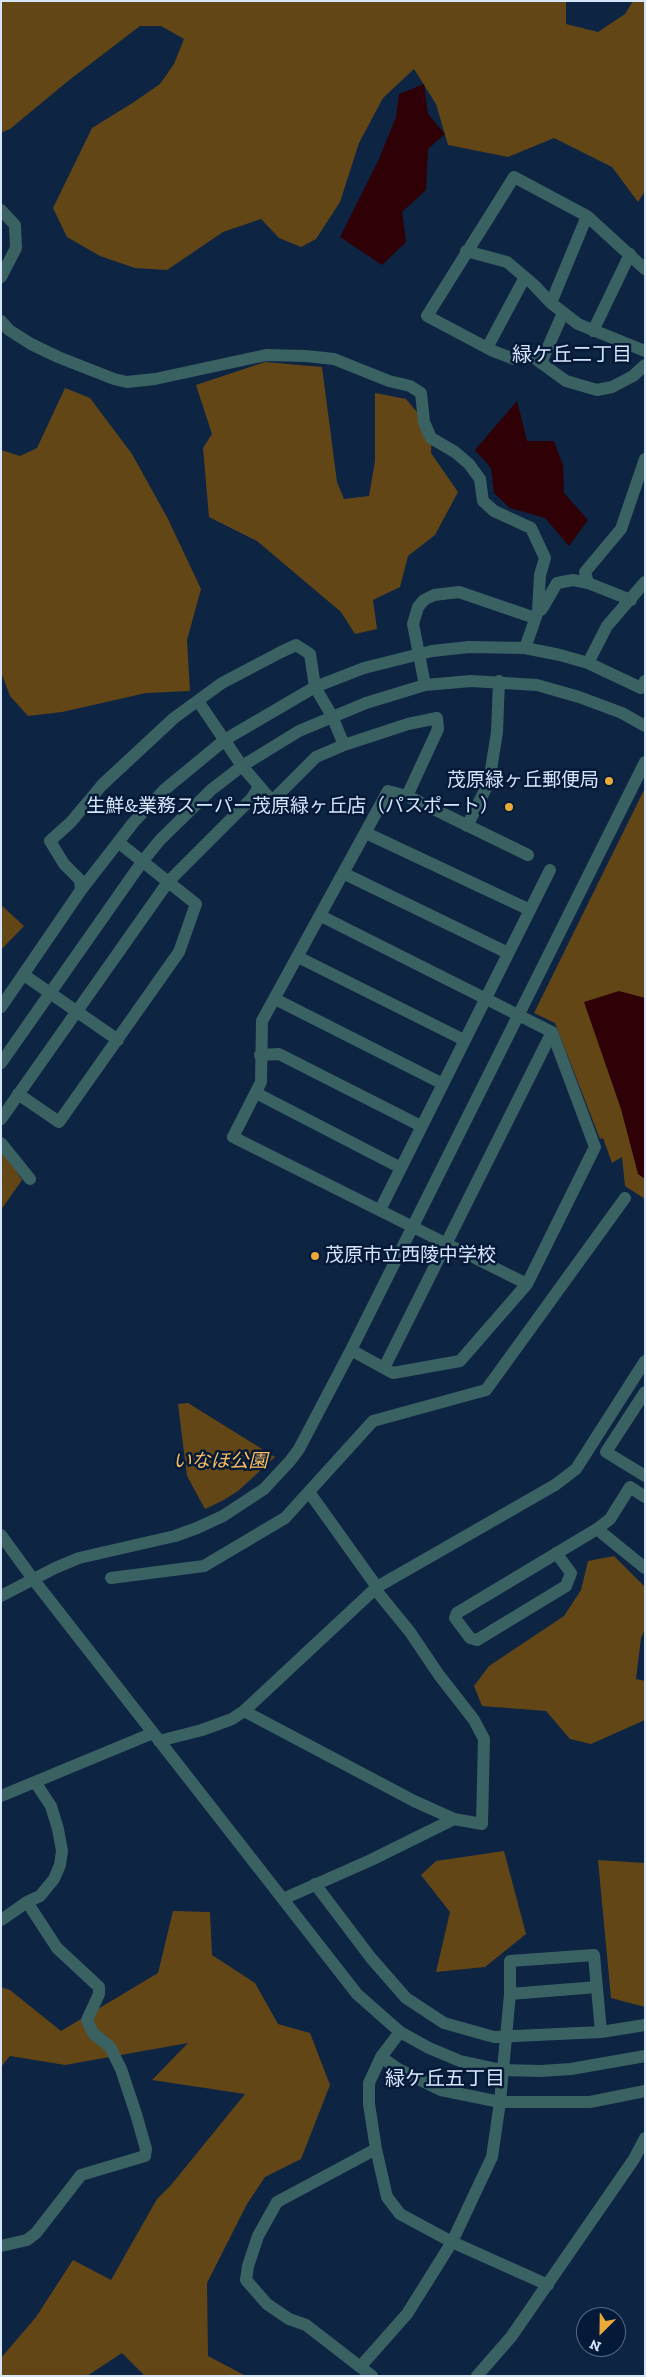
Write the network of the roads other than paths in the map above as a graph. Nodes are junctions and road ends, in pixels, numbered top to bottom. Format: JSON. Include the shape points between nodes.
{"nodes":[{"id":1,"x":1,"y":210,"type":"edge"},
{"id":2,"x":587,"y":216,"type":"junction"},
{"id":3,"x":466,"y":251,"type":"junction"},
{"id":4,"x":630,"y":254,"type":"junction"},
{"id":5,"x":645,"y":269,"type":"edge"},
{"id":6,"x":1,"y":277,"type":"edge"},
{"id":7,"x":525,"y":278,"type":"junction"},
{"id":8,"x":551,"y":303,"type":"junction"},
{"id":9,"x":563,"y":313,"type":"junction"},
{"id":10,"x":1,"y":322,"type":"edge"},
{"id":11,"x":593,"y":331,"type":"junction"},
{"id":12,"x":487,"y":348,"type":"junction"},
{"id":13,"x":645,"y":351,"type":"edge"},
{"id":14,"x":542,"y":363,"type":"junction"},
{"id":15,"x":645,"y":365,"type":"edge"},
{"id":16,"x":645,"y":459,"type":"edge"},
{"id":17,"x":645,"y":582,"type":"edge"},
{"id":18,"x":588,"y":583,"type":"junction"},
{"id":19,"x":631,"y":600,"type":"junction"},
{"id":20,"x":536,"y":614,"type":"junction"},
{"id":21,"x":525,"y":648,"type":"junction"},
{"id":22,"x":419,"y":654,"type":"junction"},
{"id":23,"x":588,"y":662,"type":"junction"},
{"id":24,"x":645,"y":681,"type":"edge"},
{"id":25,"x":499,"y":682,"type":"junction"},
{"id":26,"x":425,"y":685,"type":"junction"},
{"id":27,"x":315,"y":687,"type":"junction"},
{"id":28,"x":198,"y":701,"type":"junction"},
{"id":29,"x":332,"y":716,"type":"junction"},
{"id":30,"x":645,"y":726,"type":"edge"},
{"id":31,"x":226,"y":739,"type":"junction"},
{"id":32,"x":344,"y":744,"type":"junction"},
{"id":33,"x":645,"y":762,"type":"edge"},
{"id":34,"x":242,"y":766,"type":"junction"},
{"id":35,"x":259,"y":787,"type":"junction"},
{"id":36,"x":407,"y":796,"type":"junction"},
{"id":37,"x":467,"y":826,"type":"junction"},
{"id":38,"x":366,"y":832,"type":"junction"},
{"id":39,"x":118,"y":842,"type":"junction"},
{"id":40,"x":528,"y":855,"type":"dead end"},
{"id":41,"x":142,"y":862,"type":"junction"},
{"id":42,"x":550,"y":870,"type":"dead end"},
{"id":43,"x":343,"y":873,"type":"junction"},
{"id":44,"x":168,"y":882,"type":"junction"},
{"id":45,"x":81,"y":890,"type":"junction"},
{"id":46,"x":530,"y":910,"type":"junction"},
{"id":47,"x":321,"y":916,"type":"junction"},
{"id":48,"x":508,"y":953,"type":"junction"},
{"id":49,"x":298,"y":957,"type":"junction"},
{"id":50,"x":24,"y":975,"type":"junction"},
{"id":51,"x":51,"y":993,"type":"junction"},
{"id":52,"x":274,"y":999,"type":"junction"},
{"id":53,"x":486,"y":999,"type":"junction"},
{"id":54,"x":1,"y":1007,"type":"edge"},
{"id":55,"x":77,"y":1011,"type":"junction"},
{"id":56,"x":519,"y":1015,"type":"junction"},
{"id":57,"x":552,"y":1032,"type":"junction"},
{"id":58,"x":118,"y":1040,"type":"junction"},
{"id":59,"x":464,"y":1040,"type":"junction"},
{"id":60,"x":260,"y":1055,"type":"junction"},
{"id":61,"x":1,"y":1063,"type":"edge"},
{"id":62,"x":443,"y":1084,"type":"junction"},
{"id":63,"x":256,"y":1093,"type":"junction"},
{"id":64,"x":18,"y":1094,"type":"junction"},
{"id":65,"x":1,"y":1119,"type":"edge"},
{"id":66,"x":422,"y":1126,"type":"junction"},
{"id":67,"x":1,"y":1143,"type":"edge"},
{"id":68,"x":401,"y":1168,"type":"junction"},
{"id":69,"x":30,"y":1179,"type":"dead end"},
{"id":70,"x":625,"y":1198,"type":"dead end"},
{"id":71,"x":380,"y":1210,"type":"junction"},
{"id":72,"x":413,"y":1227,"type":"junction"},
{"id":73,"x":446,"y":1244,"type":"junction"},
{"id":74,"x":527,"y":1284,"type":"junction"},
{"id":75,"x":351,"y":1350,"type":"junction"},
{"id":76,"x":645,"y":1361,"type":"edge"},
{"id":77,"x":384,"y":1368,"type":"junction"},
{"id":78,"x":645,"y":1392,"type":"edge"},
{"id":79,"x":645,"y":1476,"type":"edge"},
{"id":80,"x":309,"y":1492,"type":"junction"},
{"id":81,"x":645,"y":1497,"type":"edge"},
{"id":82,"x":596,"y":1529,"type":"junction"},
{"id":83,"x":1,"y":1535,"type":"edge"},
{"id":84,"x":556,"y":1553,"type":"junction"},
{"id":85,"x":645,"y":1568,"type":"edge"},
{"id":86,"x":111,"y":1578,"type":"dead end"},
{"id":87,"x":33,"y":1580,"type":"junction"},
{"id":88,"x":376,"y":1588,"type":"junction"},
{"id":89,"x":1,"y":1596,"type":"edge"},
{"id":90,"x":244,"y":1711,"type":"junction"},
{"id":91,"x":156,"y":1737,"type":"junction"},
{"id":92,"x":35,"y":1782,"type":"junction"},
{"id":93,"x":1,"y":1796,"type":"edge"},
{"id":94,"x":454,"y":1819,"type":"junction"},
{"id":95,"x":316,"y":1884,"type":"junction"},
{"id":96,"x":283,"y":1899,"type":"junction"},
{"id":97,"x":27,"y":1902,"type":"junction"},
{"id":98,"x":1,"y":1920,"type":"edge"},
{"id":99,"x":597,"y":1987,"type":"junction"},
{"id":100,"x":510,"y":1994,"type":"junction"},
{"id":101,"x":645,"y":2025,"type":"edge"},
{"id":102,"x":400,"y":2032,"type":"junction"},
{"id":103,"x":601,"y":2032,"type":"junction"},
{"id":104,"x":504,"y":2037,"type":"junction"},
{"id":105,"x":645,"y":2056,"type":"edge"},
{"id":106,"x":381,"y":2057,"type":"junction"},
{"id":107,"x":502,"y":2070,"type":"junction"},
{"id":108,"x":645,"y":2091,"type":"edge"},
{"id":109,"x":500,"y":2102,"type":"junction"},
{"id":110,"x":645,"y":2138,"type":"edge"},
{"id":111,"x":376,"y":2149,"type":"junction"},
{"id":112,"x":452,"y":2242,"type":"junction"},
{"id":113,"x":1,"y":2246,"type":"edge"},
{"id":114,"x":548,"y":2285,"type":"junction"},
{"id":115,"x":360,"y":2367,"type":"junction"},
{"id":116,"x":372,"y":2376,"type":"edge"},
{"id":117,"x":477,"y":2376,"type":"edge"}],
"edges":[{"from":1,"to":6,"type":"street","via":[[15,225],[16,248]]},
{"from":2,"to":3,"type":"street","via":[[514,177]]},
{"from":2,"to":4,"type":"street"},
{"from":2,"to":8,"type":"street"},
{"from":3,"to":7,"type":"street","via":[[507,262]]},
{"from":3,"to":12,"type":"street","via":[[427,316]]},
{"from":4,"to":5,"type":"street"},
{"from":4,"to":11,"type":"street"},
{"from":7,"to":8,"type":"street"},
{"from":7,"to":12,"type":"street"},
{"from":8,"to":9,"type":"street"},
{"from":9,"to":11,"type":"street"},
{"from":9,"to":14,"type":"street"},
{"from":10,"to":20,"type":"street","via":[[31,344],[58,357],[128,382],[155,380],[194,369],[276,355],[334,359],[410,386],[421,393],[424,422],[432,438],[469,464],[480,479],[483,501],[494,511],[531,528],[545,558]]},
{"from":11,"to":13,"type":"street"},
{"from":12,"to":14,"type":"street","via":[[514,359],[526,352]]},
{"from":14,"to":15,"type":"street","via":[[566,381],[597,390],[612,387]]},
{"from":16,"to":18,"type":"street","via":[[621,529],[585,572]]},
{"from":17,"to":19,"type":"street"},
{"from":18,"to":19,"type":"street"},
{"from":18,"to":20,"type":"street","via":[[573,580],[557,583]]},
{"from":19,"to":23,"type":"street","via":[[607,626]]},
{"from":20,"to":21,"type":"street"},
{"from":20,"to":22,"type":"street","via":[[458,592],[434,595],[424,600],[415,615],[413,624]]},
{"from":21,"to":22,"type":"street","via":[[469,647]]},
{"from":21,"to":23,"type":"street"},
{"from":22,"to":26,"type":"street"},
{"from":22,"to":27,"type":"street","via":[[364,668]]},
{"from":23,"to":24,"type":"street","via":[[641,688]]},
{"from":25,"to":26,"type":"street"},
{"from":25,"to":30,"type":"street","via":[[537,685],[579,697],[622,713]]},
{"from":25,"to":37,"type":"street","via":[[497,732],[489,782]]},
{"from":26,"to":29,"type":"street"},
{"from":27,"to":28,"type":"street","via":[[310,654],[296,646],[222,683]]},
{"from":27,"to":29,"type":"street"},
{"from":27,"to":31,"type":"street"},
{"from":28,"to":31,"type":"street"},
{"from":28,"to":45,"type":"street","via":[[174,718],[102,785],[50,841],[64,864],[80,880]]},
{"from":29,"to":32,"type":"street"},
{"from":29,"to":34,"type":"street","via":[[299,731]]},
{"from":31,"to":34,"type":"street"},
{"from":31,"to":39,"type":"street","via":[[164,790]]},
{"from":32,"to":35,"type":"street","via":[[316,757],[272,801]]},
{"from":32,"to":36,"type":"street","via":[[437,718],[438,729]]},
{"from":33,"to":56,"type":"street"},
{"from":34,"to":35,"type":"street"},
{"from":34,"to":41,"type":"street","via":[[185,814]]},
{"from":35,"to":44,"type":"street"},
{"from":36,"to":37,"type":"street"},
{"from":36,"to":38,"type":"street","via":[[388,791]]},
{"from":37,"to":40,"type":"street"},
{"from":38,"to":43,"type":"street"},
{"from":38,"to":46,"type":"street"},
{"from":39,"to":41,"type":"street"},
{"from":39,"to":45,"type":"street"},
{"from":41,"to":44,"type":"street"},
{"from":41,"to":51,"type":"street"},
{"from":42,"to":46,"type":"street"},
{"from":43,"to":47,"type":"street"},
{"from":43,"to":48,"type":"street"},
{"from":44,"to":55,"type":"street"},
{"from":44,"to":58,"type":"street","via":[[196,904],[179,952]]},
{"from":45,"to":50,"type":"street"},
{"from":46,"to":48,"type":"street"},
{"from":47,"to":49,"type":"street"},
{"from":47,"to":53,"type":"street"},
{"from":48,"to":53,"type":"street"},
{"from":49,"to":52,"type":"street"},
{"from":49,"to":59,"type":"street"},
{"from":50,"to":51,"type":"street"},
{"from":50,"to":54,"type":"street"},
{"from":51,"to":55,"type":"street"},
{"from":51,"to":61,"type":"street"},
{"from":52,"to":60,"type":"street","via":[[262,1021]]},
{"from":52,"to":62,"type":"street"},
{"from":53,"to":56,"type":"street"},
{"from":53,"to":59,"type":"street"},
{"from":55,"to":58,"type":"street"},
{"from":55,"to":64,"type":"street"},
{"from":56,"to":57,"type":"street"},
{"from":56,"to":72,"type":"street"},
{"from":57,"to":73,"type":"street"},
{"from":57,"to":74,"type":"street","via":[[594,1147]]},
{"from":58,"to":64,"type":"street","via":[[59,1122]]},
{"from":59,"to":62,"type":"street"},
{"from":60,"to":63,"type":"street","via":[[261,1082]]},
{"from":60,"to":66,"type":"street","via":[[279,1054]]},
{"from":62,"to":66,"type":"street"},
{"from":63,"to":68,"type":"street"},
{"from":63,"to":71,"type":"street","via":[[233,1137]]},
{"from":64,"to":65,"type":"street"},
{"from":66,"to":68,"type":"street"},
{"from":67,"to":69,"type":"street"},
{"from":68,"to":71,"type":"street"},
{"from":70,"to":80,"type":"street","via":[[486,1390],[373,1421]]},
{"from":71,"to":72,"type":"street"},
{"from":72,"to":73,"type":"street"},
{"from":72,"to":75,"type":"street"},
{"from":73,"to":74,"type":"street"},
{"from":73,"to":77,"type":"street"},
{"from":74,"to":77,"type":"street","via":[[460,1361],[393,1373]]},
{"from":75,"to":77,"type":"street"},
{"from":75,"to":87,"type":"street","via":[[299,1449],[264,1489],[223,1516],[197,1528],[79,1558]]},
{"from":76,"to":88,"type":"street","via":[[576,1469],[555,1486]]},
{"from":78,"to":79,"type":"street","via":[[606,1452]]},
{"from":80,"to":86,"type":"street","via":[[285,1518],[204,1566]]},
{"from":80,"to":88,"type":"street"},
{"from":81,"to":82,"type":"street","via":[[630,1487],[610,1519]]},
{"from":82,"to":84,"type":"street"},
{"from":82,"to":85,"type":"street"},
{"from":83,"to":87,"type":"street"},
{"from":84,"to":84,"type":"street","via":[[457,1613],[456,1618],[470,1638],[477,1640],[566,1586],[572,1573]]},
{"from":87,"to":89,"type":"street"},
{"from":87,"to":91,"type":"street"},
{"from":88,"to":90,"type":"street"},
{"from":88,"to":94,"type":"street","via":[[474,1720],[484,1739],[482,1824]]},
{"from":90,"to":91,"type":"street","via":[[202,1730]]},
{"from":90,"to":94,"type":"street"},
{"from":91,"to":92,"type":"street"},
{"from":91,"to":96,"type":"street"},
{"from":92,"to":93,"type":"street"},
{"from":92,"to":97,"type":"street","via":[[51,1806],[62,1851],[54,1879],[40,1896]]},
{"from":94,"to":95,"type":"street"},
{"from":95,"to":96,"type":"street"},
{"from":95,"to":104,"type":"street","via":[[371,1958],[406,1998],[444,2023]]},
{"from":96,"to":102,"type":"street","via":[[358,1994]]},
{"from":97,"to":98,"type":"street"},
{"from":97,"to":113,"type":"street","via":[[57,1948],[99,1987],[87,2020],[93,2033],[110,2047],[121,2069],[146,2149],[145,2156],[81,2175],[36,2233],[27,2240]]},
{"from":99,"to":100,"type":"street"},
{"from":99,"to":100,"type":"street","via":[[594,1955],[510,1961]]},
{"from":99,"to":103,"type":"street"},
{"from":100,"to":104,"type":"street"},
{"from":101,"to":103,"type":"street"},
{"from":102,"to":106,"type":"street"},
{"from":102,"to":107,"type":"street","via":[[460,2061]]},
{"from":103,"to":104,"type":"street"},
{"from":104,"to":107,"type":"street"},
{"from":105,"to":107,"type":"street","via":[[571,2069]]},
{"from":106,"to":109,"type":"street","via":[[441,2090]]},
{"from":106,"to":111,"type":"street","via":[[369,2083]]},
{"from":107,"to":109,"type":"street"},
{"from":108,"to":109,"type":"street","via":[[590,2102]]},
{"from":109,"to":112,"type":"street","via":[[492,2158]]},
{"from":110,"to":114,"type":"street"},
{"from":111,"to":112,"type":"street","via":[[387,2197],[400,2214]]},
{"from":111,"to":115,"type":"street","via":[[278,2202],[258,2236],[246,2280],[267,2304],[289,2319],[306,2325]]},
{"from":112,"to":114,"type":"street"},
{"from":112,"to":115,"type":"street","via":[[406,2314]]},
{"from":114,"to":117,"type":"street","via":[[511,2337]]},
{"from":115,"to":116,"type":"street"}]}
